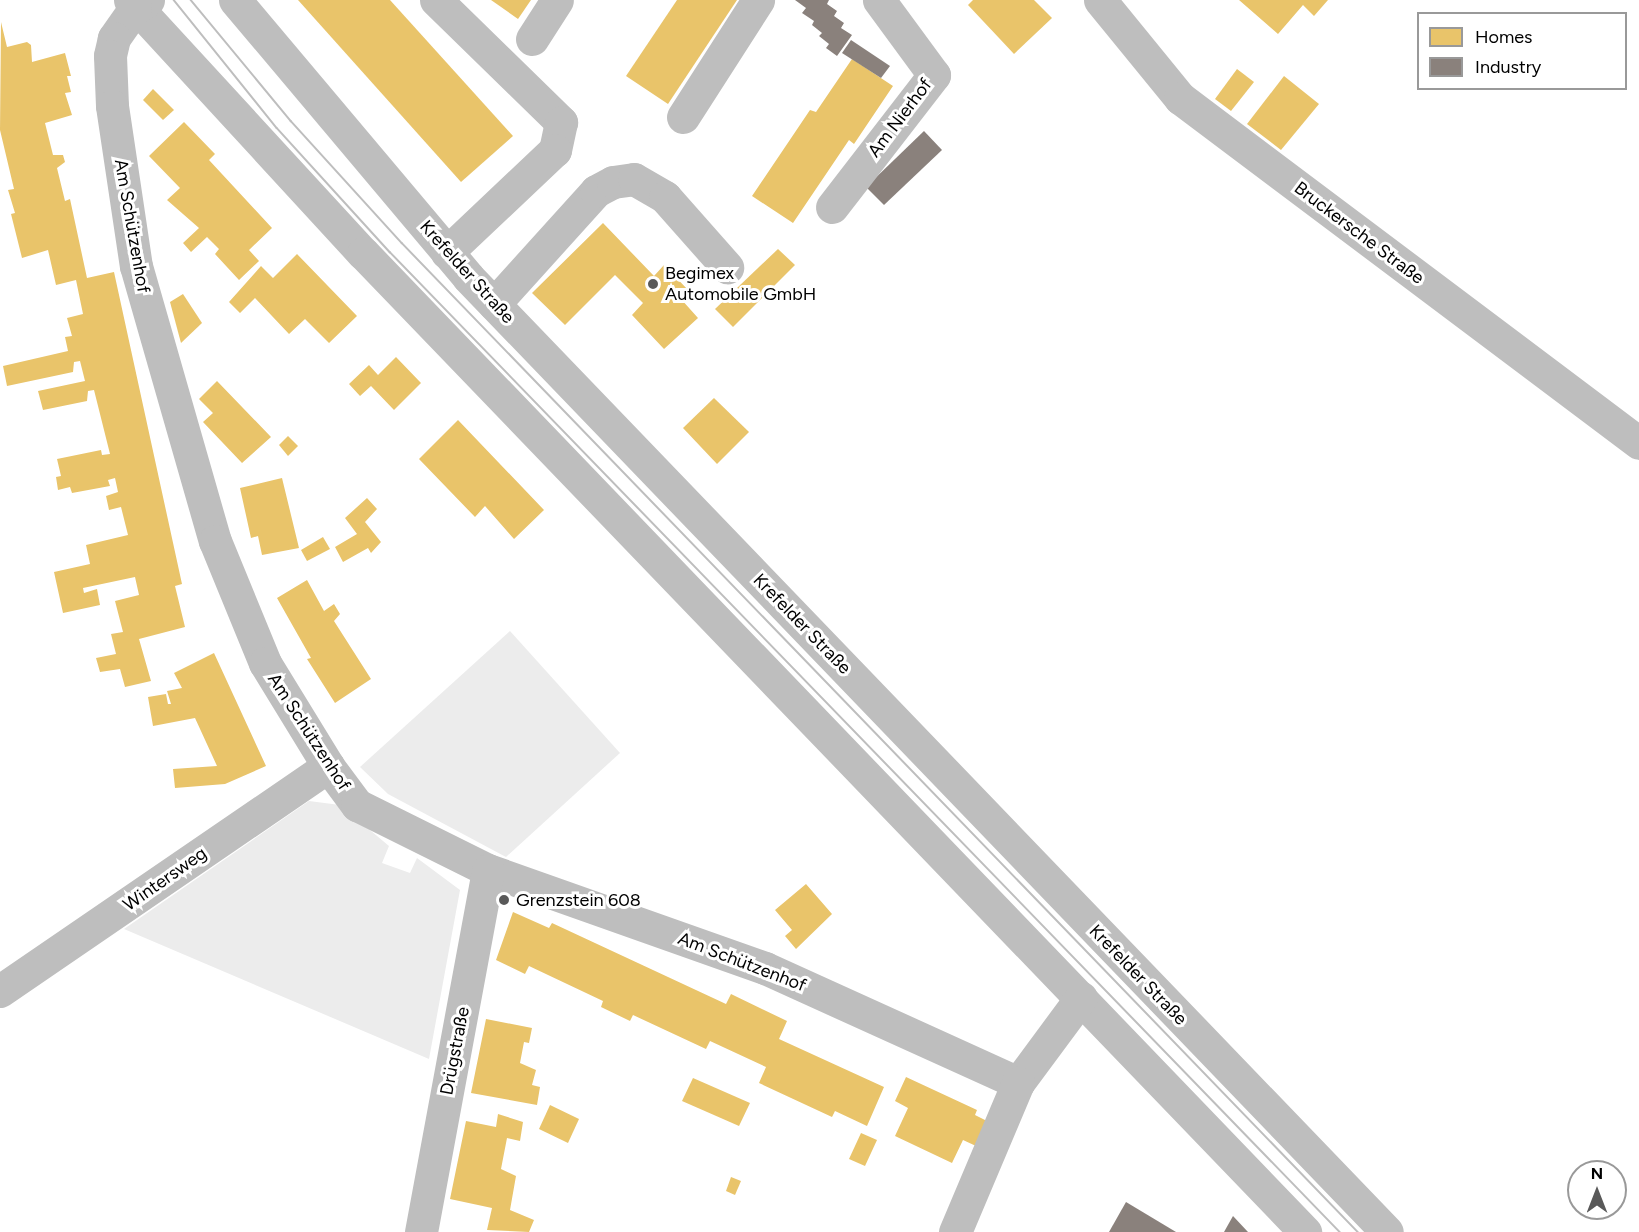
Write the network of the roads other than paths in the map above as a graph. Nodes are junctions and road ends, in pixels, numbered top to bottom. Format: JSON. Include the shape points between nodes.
{"nodes":[{"id":1,"x":235,"y":0,"type":"edge"},
{"id":2,"x":436,"y":0,"type":"edge"},
{"id":3,"x":557,"y":0,"type":"edge"},
{"id":4,"x":758,"y":0,"type":"edge"},
{"id":5,"x":879,"y":0,"type":"edge"},
{"id":6,"x":1100,"y":0,"type":"edge"},
{"id":7,"x":138,"y":3,"type":"edge"},
{"id":8,"x":532,"y":39,"type":"dead end"},
{"id":9,"x":683,"y":117,"type":"dead end"},
{"id":10,"x":832,"y":207,"type":"dead end"},
{"id":11,"x":447,"y":252,"type":"junction"},
{"id":12,"x":727,"y":267,"type":"dead end"},
{"id":13,"x":494,"y":304,"type":"junction"},
{"id":14,"x":1639,"y":443,"type":"edge"},
{"id":15,"x":328,"y":766,"type":"junction"},
{"id":16,"x":488,"y":870,"type":"junction"},
{"id":17,"x":0,"y":991,"type":"edge"},
{"id":18,"x":1081,"y":998,"type":"junction"},
{"id":19,"x":1018,"y":1083,"type":"junction"},
{"id":20,"x":421,"y":1232,"type":"edge"},
{"id":21,"x":955,"y":1232,"type":"edge"},
{"id":22,"x":1305,"y":1232,"type":"edge"},
{"id":23,"x":1387,"y":1232,"type":"edge"}],
"edges":[{"from":1,"to":11,"type":"street","name":"Krefelder Straße"},
{"from":2,"to":11,"type":"street","via":[[561,122],[555,150]]},
{"from":3,"to":8,"type":"street"},
{"from":4,"to":9,"type":"street"},
{"from":5,"to":10,"type":"street","name":"Am Nierhof","via":[[934,75]]},
{"from":6,"to":14,"type":"street","name":"Bruckersche Straße","via":[[1180,98]]},
{"from":7,"to":15,"type":"street","name":"Am Schützenhof","via":[[114,38],[110,56],[112,106],[136,266],[214,541],[265,663]]},
{"from":7,"to":18,"type":"street","via":[[363,253]]},
{"from":11,"to":13,"type":"street","name":"Krefelder Straße"},
{"from":12,"to":13,"type":"street","via":[[665,197],[634,179],[613,182],[596,191]]},
{"from":13,"to":23,"type":"street","name":"Krefelder Straße"},
{"from":15,"to":16,"type":"street","name":"Am Schützenhof","via":[[357,805]]},
{"from":15,"to":17,"type":"street","name":"Wintersweg"},
{"from":16,"to":19,"type":"street","name":"Am Schützenhof","via":[[765,968]]},
{"from":16,"to":20,"type":"street","name":"Drügstraße"},
{"from":18,"to":19,"type":"street"},
{"from":18,"to":22,"type":"street"},
{"from":19,"to":21,"type":"street"}]}
